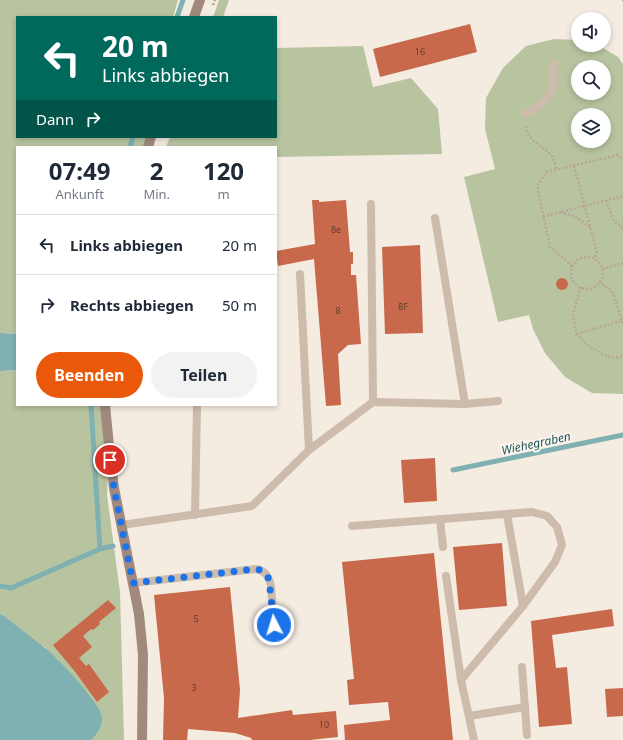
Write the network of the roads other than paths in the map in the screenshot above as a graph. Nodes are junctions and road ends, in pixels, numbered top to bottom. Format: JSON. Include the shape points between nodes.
{"nodes":[{"id":1,"x":200,"y":0,"type":"edge"},
{"id":2,"x":194,"y":16,"type":"edge"},
{"id":3,"x":554,"y":64,"type":"dead end"},
{"id":4,"x":525,"y":114,"type":"road end"},
{"id":5,"x":372,"y":204,"type":"dead end"},
{"id":6,"x":435,"y":218,"type":"dead end"},
{"id":7,"x":300,"y":274,"type":"dead end"},
{"id":8,"x":498,"y":401,"type":"dead end"},
{"id":9,"x":373,"y":402,"type":"junction"},
{"id":10,"x":465,"y":404,"type":"junction"},
{"id":11,"x":105,"y":406,"type":"edge"},
{"id":12,"x":198,"y":406,"type":"edge"},
{"id":13,"x":309,"y":450,"type":"junction"},
{"id":14,"x":507,"y":514,"type":"junction"},
{"id":15,"x":195,"y":515,"type":"junction"},
{"id":16,"x":440,"y":519,"type":"junction"},
{"id":17,"x":122,"y":525,"type":"junction"},
{"id":18,"x":352,"y":526,"type":"dead end"},
{"id":19,"x":443,"y":547,"type":"dead end"},
{"id":20,"x":446,"y":576,"type":"dead end"},
{"id":21,"x":133,"y":583,"type":"junction"},
{"id":22,"x":523,"y":606,"type":"junction"},
{"id":23,"x":275,"y":638,"type":"dead end"},
{"id":24,"x":522,"y":667,"type":"dead end"},
{"id":25,"x":461,"y":680,"type":"junction"},
{"id":26,"x":525,"y":707,"type":"junction"},
{"id":27,"x":469,"y":716,"type":"junction"},
{"id":28,"x":527,"y":735,"type":"dead end"},
{"id":29,"x":142,"y":740,"type":"edge"},
{"id":30,"x":474,"y":740,"type":"edge"}],
"edges":[{"from":1,"to":2,"type":"main road"},
{"from":3,"to":4,"type":"lane","via":[[553,88],[543,103]]},
{"from":5,"to":9,"type":"lane"},
{"from":6,"to":10,"type":"lane"},
{"from":7,"to":13,"type":"lane"},
{"from":8,"to":10,"type":"lane"},
{"from":9,"to":10,"type":"lane"},
{"from":9,"to":13,"type":"lane"},
{"from":11,"to":17,"type":"main road","via":[[108,446]]},
{"from":12,"to":15,"type":"lane"},
{"from":13,"to":15,"type":"lane","via":[[252,506]]},
{"from":14,"to":16,"type":"lane"},
{"from":14,"to":22,"type":"lane"},
{"from":14,"to":22,"type":"lane","via":[[532,512],[547,516],[558,527],[562,545],[555,562]]},
{"from":15,"to":17,"type":"lane"},
{"from":16,"to":18,"type":"lane"},
{"from":16,"to":19,"type":"lane"},
{"from":17,"to":21,"type":"main road"},
{"from":20,"to":25,"type":"lane"},
{"from":21,"to":23,"type":"lane","via":[[260,570],[266,573],[271,586]]},
{"from":21,"to":29,"type":"main road","via":[[143,655]]},
{"from":22,"to":25,"type":"lane"},
{"from":24,"to":26,"type":"lane"},
{"from":25,"to":27,"type":"lane"},
{"from":26,"to":27,"type":"lane"},
{"from":26,"to":28,"type":"lane"},
{"from":27,"to":30,"type":"lane"}]}
